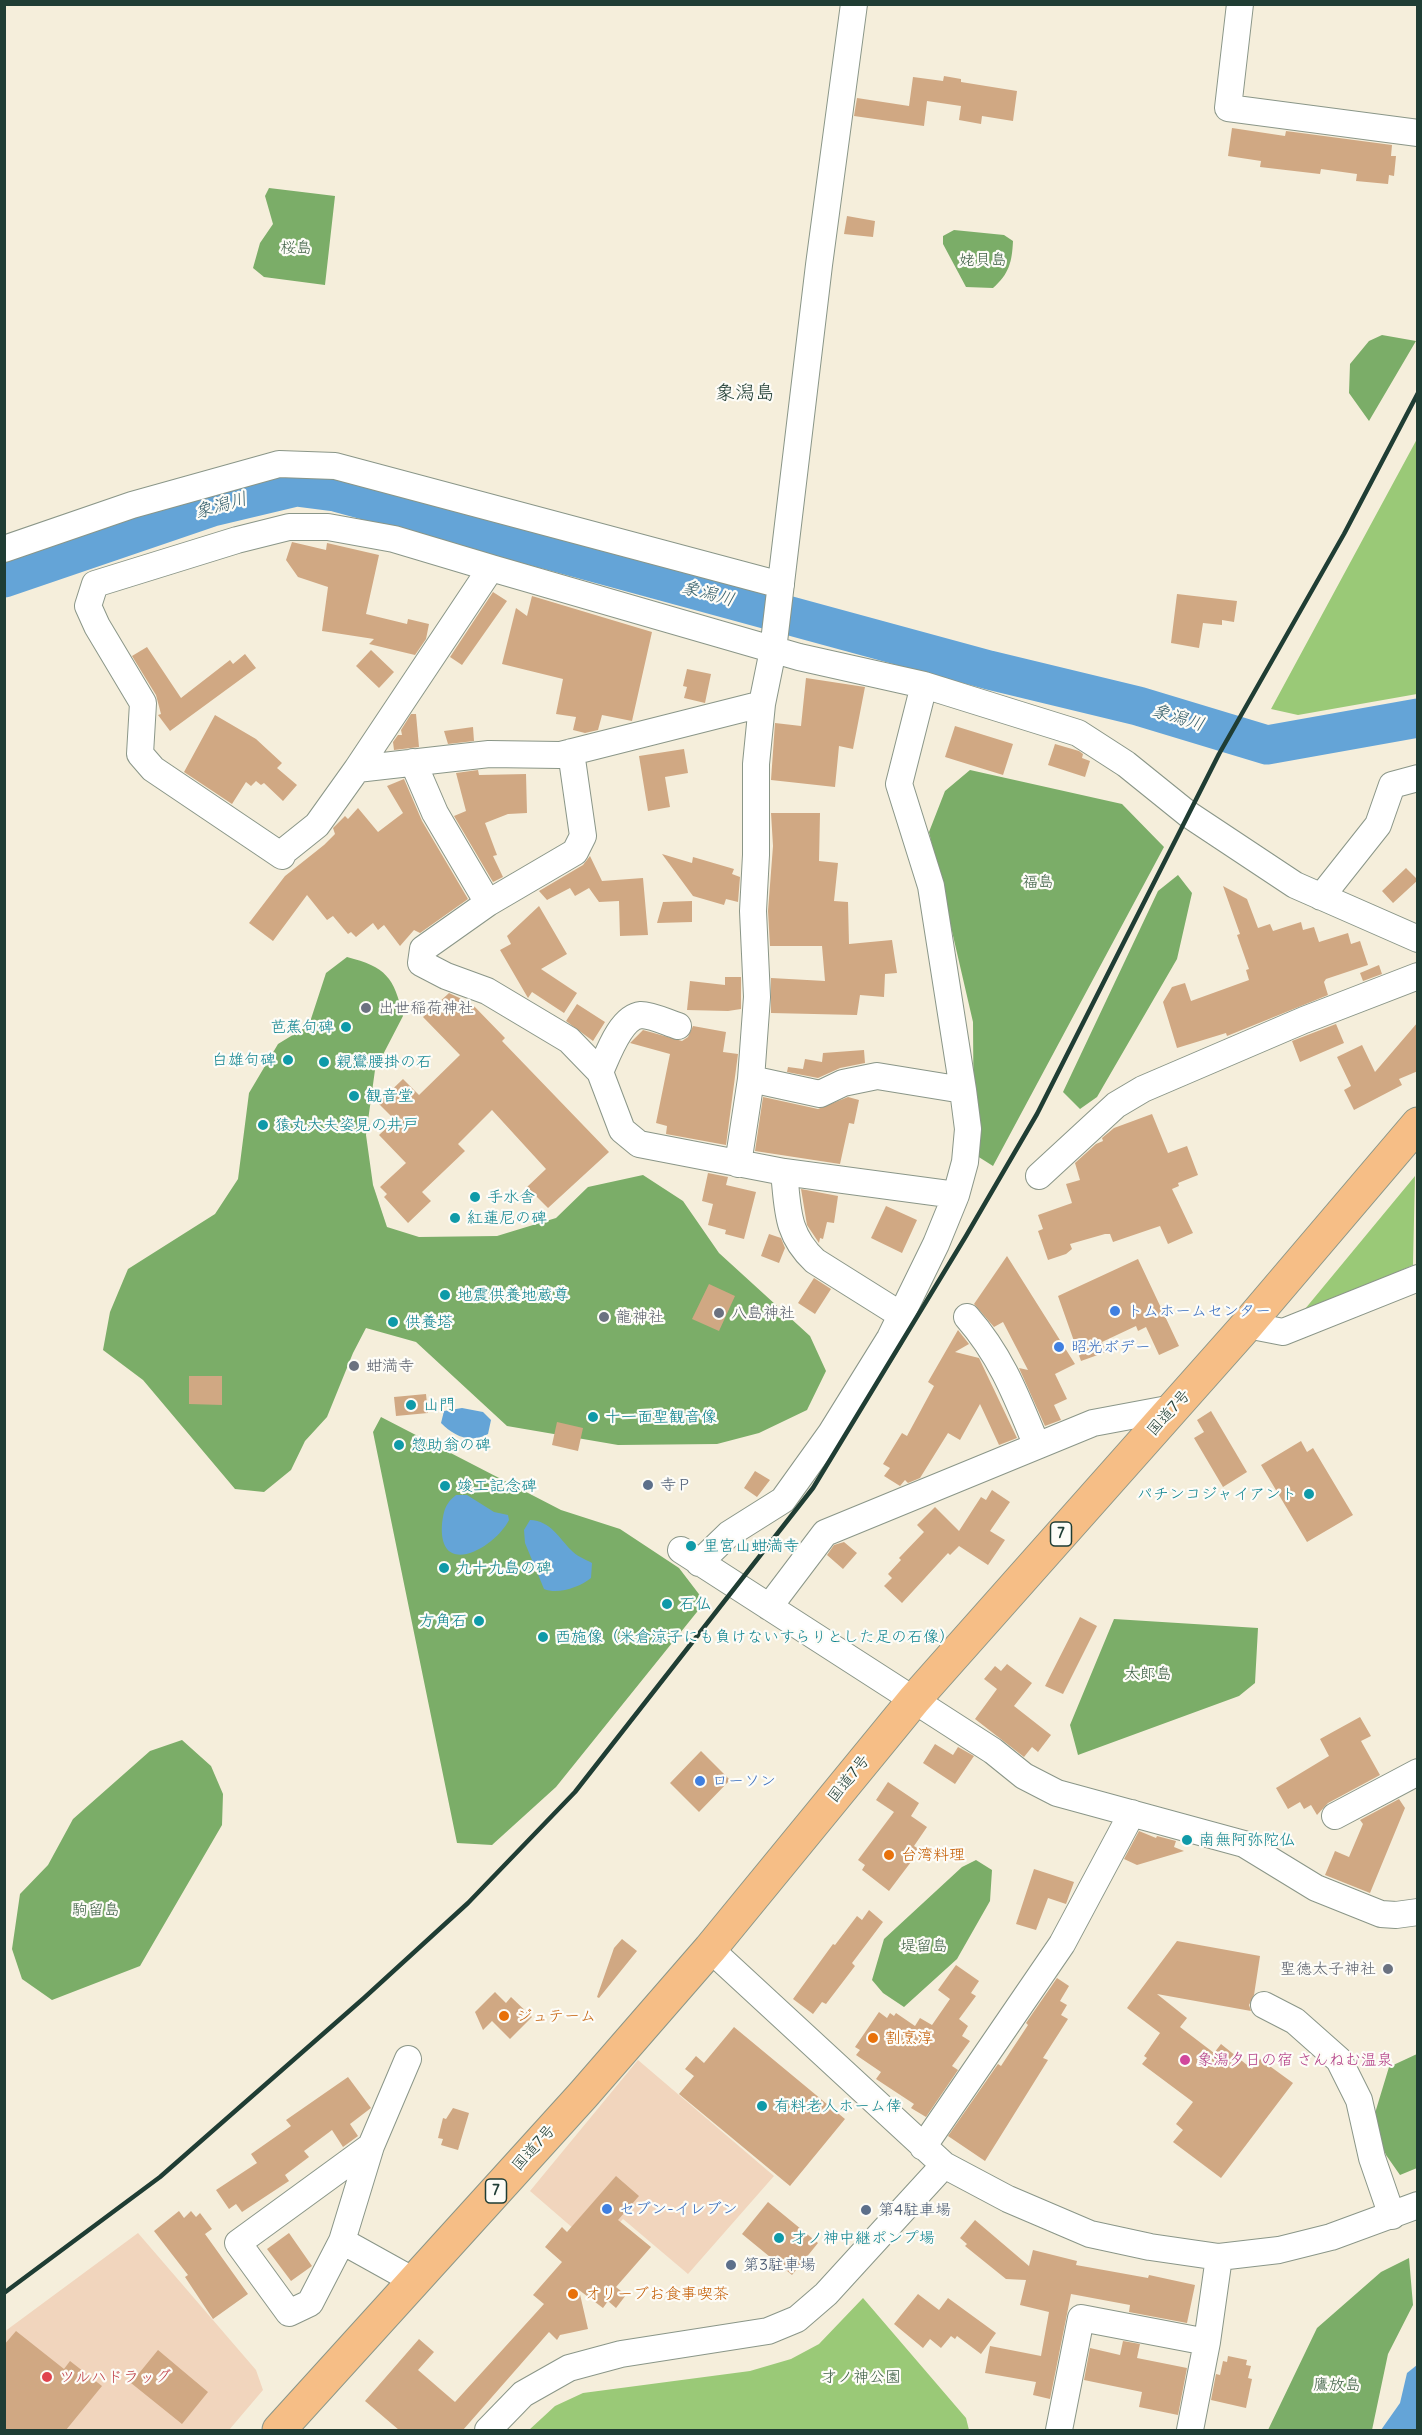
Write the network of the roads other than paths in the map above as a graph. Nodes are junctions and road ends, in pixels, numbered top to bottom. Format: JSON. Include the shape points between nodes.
{"nodes":[{"id":1,"x":854,"y":4,"type":"edge"},
{"id":2,"x":1240,"y":4,"type":"edge"},
{"id":3,"x":1418,"y":133,"type":"edge"},
{"id":4,"x":4,"y":549,"type":"edge"},
{"id":5,"x":491,"y":568,"type":"junction"},
{"id":6,"x":781,"y":585,"type":"junction"},
{"id":7,"x":773,"y":649,"type":"junction"},
{"id":8,"x":924,"y":685,"type":"junction"},
{"id":9,"x":762,"y":704,"type":"junction"},
{"id":10,"x":571,"y":752,"type":"junction"},
{"id":11,"x":413,"y":762,"type":"junction"},
{"id":12,"x":357,"y":769,"type":"junction"},
{"id":13,"x":1418,"y":778,"type":"edge"},
{"id":14,"x":1320,"y":897,"type":"junction"},
{"id":15,"x":488,"y":903,"type":"junction"},
{"id":16,"x":1418,"y":939,"type":"edge"},
{"id":17,"x":1418,"y":976,"type":"edge"},
{"id":18,"x":678,"y":1026,"type":"dead end"},
{"id":19,"x":600,"y":1072,"type":"junction"},
{"id":20,"x":751,"y":1079,"type":"junction"},
{"id":21,"x":963,"y":1090,"type":"junction"},
{"id":22,"x":1418,"y":1124,"type":"edge"},
{"id":23,"x":738,"y":1164,"type":"junction"},
{"id":24,"x":784,"y":1172,"type":"junction"},
{"id":25,"x":1039,"y":1176,"type":"dead end"},
{"id":26,"x":956,"y":1195,"type":"junction"},
{"id":27,"x":1416,"y":1284,"type":"edge"},
{"id":28,"x":901,"y":1315,"type":"junction"},
{"id":29,"x":967,"y":1317,"type":"dead end"},
{"id":30,"x":1247,"y":1324,"type":"junction"},
{"id":31,"x":1173,"y":1408,"type":"junction"},
{"id":32,"x":1037,"y":1446,"type":"junction"},
{"id":33,"x":769,"y":1608,"type":"junction"},
{"id":34,"x":914,"y":1700,"type":"junction"},
{"id":35,"x":1418,"y":1773,"type":"edge"},
{"id":36,"x":1132,"y":1813,"type":"junction"},
{"id":37,"x":1335,"y":1816,"type":"dead end"},
{"id":38,"x":1418,"y":1912,"type":"edge"},
{"id":39,"x":710,"y":1949,"type":"junction"},
{"id":40,"x":1264,"y":2005,"type":"dead end"},
{"id":41,"x":408,"y":2059,"type":"dead end"},
{"id":42,"x":372,"y":2146,"type":"junction"},
{"id":43,"x":923,"y":2147,"type":"junction"},
{"id":44,"x":944,"y":2165,"type":"junction"},
{"id":45,"x":1418,"y":2205,"type":"edge"},
{"id":46,"x":1392,"y":2216,"type":"junction"},
{"id":47,"x":342,"y":2241,"type":"junction"},
{"id":48,"x":1219,"y":2257,"type":"junction"},
{"id":49,"x":414,"y":2281,"type":"junction"},
{"id":50,"x":1207,"y":2342,"type":"junction"},
{"id":51,"x":279,"y":2430,"type":"edge"},
{"id":52,"x":488,"y":2430,"type":"edge"},
{"id":53,"x":1059,"y":2430,"type":"edge"},
{"id":54,"x":1190,"y":2430,"type":"edge"}],
"edges":[{"from":1,"to":6,"type":"street"},
{"from":2,"to":3,"type":"street","via":[[1228,108]]},
{"from":4,"to":6,"type":"street","via":[[132,505],[279,464],[335,466]]},
{"from":5,"to":7,"type":"street"},
{"from":5,"to":12,"type":"street"},
{"from":5,"to":12,"type":"street","via":[[394,539],[328,527],[289,527],[95,584],[88,606],[143,703],[140,754],[153,769],[284,853],[317,825]]},
{"from":6,"to":7,"type":"street"},
{"from":7,"to":8,"type":"street"},
{"from":7,"to":9,"type":"street"},
{"from":8,"to":14,"type":"street","via":[[1078,733],[1126,764],[1188,814],[1295,885]]},
{"from":8,"to":21,"type":"street","via":[[899,784],[931,886]]},
{"from":9,"to":10,"type":"street"},
{"from":9,"to":20,"type":"street","via":[[756,764],[753,911],[757,997]]},
{"from":10,"to":11,"type":"street","via":[[489,754]]},
{"from":10,"to":15,"type":"street","via":[[583,836],[575,852]]},
{"from":11,"to":12,"type":"street"},
{"from":11,"to":15,"type":"street","via":[[435,813]]},
{"from":13,"to":14,"type":"street","via":[[1392,785],[1378,825]]},
{"from":14,"to":16,"type":"street"},
{"from":15,"to":19,"type":"street","via":[[423,949],[421,963],[487,991],[569,1040]]},
{"from":17,"to":25,"type":"street","via":[[1143,1089],[1116,1105]]},
{"from":18,"to":19,"type":"street","via":[[641,1015],[633,1018],[621,1029]]},
{"from":19,"to":23,"type":"street","via":[[622,1130],[639,1144]]},
{"from":20,"to":21,"type":"street","via":[[820,1094],[843,1083],[877,1076]]},
{"from":20,"to":23,"type":"street"},
{"from":21,"to":26,"type":"street","via":[[968,1129]]},
{"from":22,"to":30,"type":"highway","name":"国道7号","number":"7"},
{"from":23,"to":24,"type":"street"},
{"from":24,"to":26,"type":"street"},
{"from":24,"to":28,"type":"street","via":[[794,1237],[803,1250],[815,1262]]},
{"from":26,"to":28,"type":"street"},
{"from":27,"to":30,"type":"street","via":[[1282,1332]]},
{"from":28,"to":33,"type":"street","via":[[831,1433],[783,1500],[690,1556]]},
{"from":29,"to":32,"type":"street","via":[[1004,1366]]},
{"from":30,"to":31,"type":"highway","name":"国道7号","number":"7"},
{"from":31,"to":32,"type":"street","via":[[1094,1422]]},
{"from":31,"to":34,"type":"highway","name":"国道7号","number":"7"},
{"from":32,"to":33,"type":"street","via":[[825,1533]]},
{"from":33,"to":34,"type":"street"},
{"from":34,"to":36,"type":"street","via":[[1024,1776],[1057,1793]]},
{"from":34,"to":39,"type":"highway","name":"国道7号","number":"7"},
{"from":35,"to":37,"type":"street"},
{"from":36,"to":38,"type":"street","via":[[1244,1844],[1316,1888],[1382,1914]]},
{"from":36,"to":43,"type":"street","via":[[1062,1944]]},
{"from":39,"to":43,"type":"street"},
{"from":39,"to":49,"type":"highway","name":"国道7号","number":"7"},
{"from":40,"to":46,"type":"street","via":[[1295,2021],[1339,2060],[1359,2100],[1372,2158]]},
{"from":41,"to":42,"type":"street"},
{"from":42,"to":47,"type":"street"},
{"from":42,"to":47,"type":"street","via":[[238,2243],[289,2313],[310,2303]]},
{"from":43,"to":44,"type":"street"},
{"from":44,"to":48,"type":"street","via":[[1008,2199],[1090,2234]]},
{"from":44,"to":52,"type":"street","via":[[826,2294],[797,2319],[768,2331],[621,2354],[569,2368],[523,2394]]},
{"from":45,"to":46,"type":"street"},
{"from":46,"to":48,"type":"street","via":[[1279,2250]]},
{"from":47,"to":49,"type":"street"},
{"from":48,"to":50,"type":"street"},
{"from":49,"to":51,"type":"highway","name":"国道7号","number":"7"},
{"from":50,"to":53,"type":"street","via":[[1081,2318]]},
{"from":50,"to":54,"type":"street"}]}
